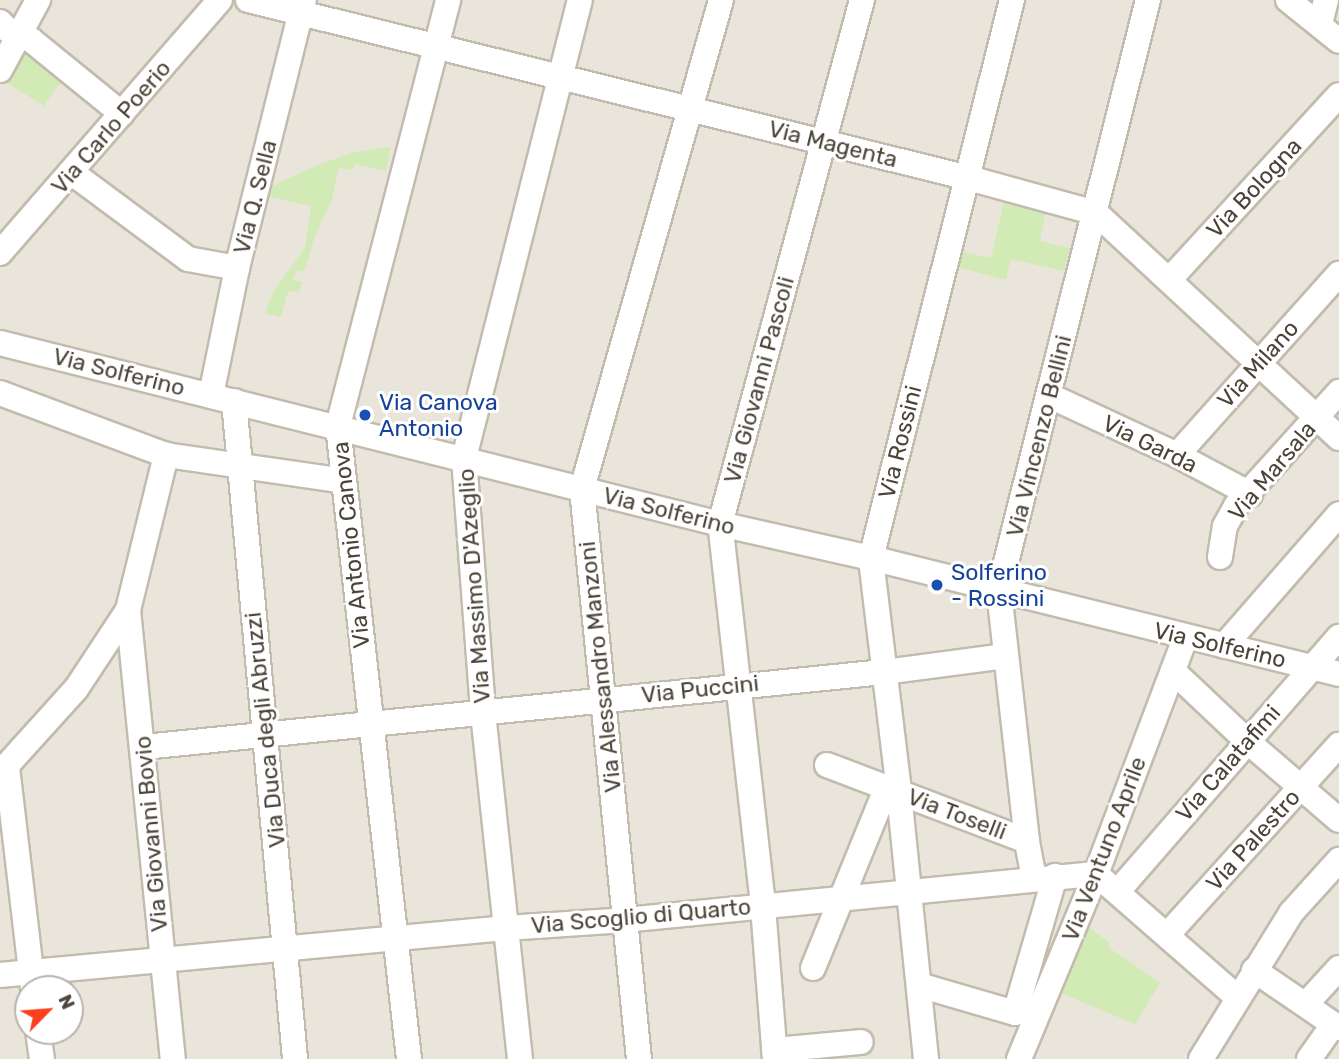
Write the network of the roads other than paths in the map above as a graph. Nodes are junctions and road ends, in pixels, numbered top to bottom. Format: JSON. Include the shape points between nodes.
{"nodes":[{"id":1,"x":38,"y":0,"type":"edge"},
{"id":2,"x":220,"y":0,"type":"edge"},
{"id":3,"x":248,"y":0,"type":"edge"},
{"id":4,"x":448,"y":0,"type":"edge"},
{"id":5,"x":580,"y":0,"type":"edge"},
{"id":6,"x":721,"y":0,"type":"edge"},
{"id":7,"x":862,"y":0,"type":"edge"},
{"id":8,"x":1012,"y":0,"type":"edge"},
{"id":9,"x":1148,"y":0,"type":"edge"},
{"id":10,"x":1288,"y":0,"type":"edge"},
{"id":11,"x":302,"y":7,"type":"edge"},
{"id":12,"x":10,"y":28,"type":"edge"},
{"id":13,"x":1339,"y":41,"type":"edge"},
{"id":14,"x":435,"y":46,"type":"junction"},
{"id":15,"x":0,"y":70,"type":"edge"},
{"id":16,"x":559,"y":77,"type":"junction"},
{"id":17,"x":1339,"y":95,"type":"edge"},
{"id":18,"x":688,"y":108,"type":"junction"},
{"id":19,"x":122,"y":114,"type":"junction"},
{"id":20,"x":824,"y":142,"type":"junction"},
{"id":21,"x":71,"y":172,"type":"junction"},
{"id":22,"x":965,"y":177,"type":"junction"},
{"id":23,"x":1096,"y":213,"type":"junction"},
{"id":24,"x":0,"y":253,"type":"edge"},
{"id":25,"x":237,"y":268,"type":"junction"},
{"id":26,"x":1339,"y":274,"type":"edge"},
{"id":27,"x":1169,"y":280,"type":"junction"},
{"id":28,"x":0,"y":343,"type":"edge"},
{"id":29,"x":1258,"y":363,"type":"junction"},
{"id":30,"x":1339,"y":392,"type":"edge"},
{"id":31,"x":0,"y":393,"type":"edge"},
{"id":32,"x":1049,"y":396,"type":"junction"},
{"id":33,"x":223,"y":398,"type":"junction"},
{"id":34,"x":1317,"y":417,"type":"junction"},
{"id":35,"x":338,"y":426,"type":"junction"},
{"id":36,"x":1339,"y":438,"type":"edge"},
{"id":37,"x":166,"y":455,"type":"junction"},
{"id":38,"x":1177,"y":455,"type":"junction"},
{"id":39,"x":464,"y":458,"type":"junction"},
{"id":40,"x":239,"y":466,"type":"junction"},
{"id":41,"x":344,"y":481,"type":"junction"},
{"id":42,"x":582,"y":489,"type":"junction"},
{"id":43,"x":1250,"y":494,"type":"junction"},
{"id":44,"x":1339,"y":514,"type":"edge"},
{"id":45,"x":720,"y":524,"type":"junction"},
{"id":46,"x":1220,"y":557,"type":"dead end"},
{"id":47,"x":871,"y":558,"type":"junction"},
{"id":48,"x":999,"y":590,"type":"junction"},
{"id":49,"x":128,"y":610,"type":"junction"},
{"id":50,"x":1339,"y":637,"type":"edge"},
{"id":51,"x":1185,"y":638,"type":"junction"},
{"id":52,"x":1224,"y":646,"type":"junction"},
{"id":53,"x":1005,"y":656,"type":"junction"},
{"id":54,"x":1314,"y":666,"type":"junction"},
{"id":55,"x":1173,"y":671,"type":"junction"},
{"id":56,"x":884,"y":672,"type":"junction"},
{"id":57,"x":1339,"y":674,"type":"edge"},
{"id":58,"x":738,"y":685,"type":"junction"},
{"id":59,"x":602,"y":699,"type":"junction"},
{"id":60,"x":484,"y":711,"type":"junction"},
{"id":61,"x":370,"y":723,"type":"junction"},
{"id":62,"x":267,"y":734,"type":"junction"},
{"id":63,"x":1247,"y":741,"type":"junction"},
{"id":64,"x":1339,"y":746,"type":"edge"},
{"id":65,"x":144,"y":747,"type":"junction"},
{"id":66,"x":827,"y":765,"type":"dead end"},
{"id":67,"x":3,"y":770,"type":"edge"},
{"id":68,"x":1301,"y":787,"type":"junction"},
{"id":69,"x":893,"y":789,"type":"junction"},
{"id":70,"x":1339,"y":820,"type":"edge"},
{"id":71,"x":1027,"y":841,"type":"junction"},
{"id":72,"x":1339,"y":860,"type":"edge"},
{"id":73,"x":1096,"y":873,"type":"junction"},
{"id":74,"x":1044,"y":877,"type":"junction"},
{"id":75,"x":1118,"y":891,"type":"junction"},
{"id":76,"x":910,"y":892,"type":"junction"},
{"id":77,"x":842,"y":897,"type":"junction"},
{"id":78,"x":763,"y":905,"type":"junction"},
{"id":79,"x":625,"y":920,"type":"junction"},
{"id":80,"x":506,"y":928,"type":"junction"},
{"id":81,"x":1168,"y":934,"type":"junction"},
{"id":82,"x":397,"y":938,"type":"junction"},
{"id":83,"x":286,"y":948,"type":"junction"},
{"id":84,"x":163,"y":960,"type":"junction"},
{"id":85,"x":813,"y":968,"type":"dead end"},
{"id":86,"x":1339,"y":968,"type":"edge"},
{"id":87,"x":1254,"y":970,"type":"junction"},
{"id":88,"x":31,"y":975,"type":"edge"},
{"id":89,"x":69,"y":975,"type":"edge"},
{"id":90,"x":919,"y":985,"type":"junction"},
{"id":91,"x":1237,"y":997,"type":"junction"},
{"id":92,"x":1306,"y":1004,"type":"junction"},
{"id":93,"x":1336,"y":1027,"type":"edge"},
{"id":94,"x":860,"y":1042,"type":"dead end"},
{"id":95,"x":774,"y":1054,"type":"edge"},
{"id":96,"x":173,"y":1059,"type":"edge"},
{"id":97,"x":295,"y":1059,"type":"edge"},
{"id":98,"x":409,"y":1059,"type":"edge"},
{"id":99,"x":520,"y":1059,"type":"edge"},
{"id":100,"x":639,"y":1059,"type":"edge"},
{"id":101,"x":926,"y":1059,"type":"edge"},
{"id":102,"x":1019,"y":1059,"type":"edge"},
{"id":103,"x":1201,"y":1059,"type":"edge"},
{"id":104,"x":1309,"y":1059,"type":"edge"}],
"edges":[{"from":1,"to":12,"type":"street"},
{"from":2,"to":19,"type":"street","name":"Via Carlo Poerio"},
{"from":3,"to":11,"type":"street","name":"Via Magenta"},
{"from":4,"to":14,"type":"street","name":"Via Antonio Canova"},
{"from":5,"to":16,"type":"street","name":"Via Massimo D'Azeglio"},
{"from":6,"to":18,"type":"street","name":"Via Alessandro Manzoni"},
{"from":7,"to":20,"type":"street","name":"Via Giovanni Pascoli"},
{"from":8,"to":22,"type":"street","name":"Via Rossini"},
{"from":9,"to":23,"type":"street","name":"Via Vincenzo Bellini"},
{"from":10,"to":13,"type":"street"},
{"from":11,"to":14,"type":"street","name":"Via Magenta"},
{"from":11,"to":25,"type":"street","name":"Via Q. Sella"},
{"from":12,"to":15,"type":"street"},
{"from":12,"to":19,"type":"street"},
{"from":14,"to":16,"type":"street","name":"Via Magenta"},
{"from":14,"to":35,"type":"street","name":"Via Antonio Canova"},
{"from":16,"to":18,"type":"street","name":"Via Magenta"},
{"from":16,"to":39,"type":"street","name":"Via Massimo D'Azeglio"},
{"from":17,"to":27,"type":"street","name":"Via Bologna"},
{"from":18,"to":20,"type":"street","name":"Via Magenta"},
{"from":18,"to":42,"type":"street","name":"Via Alessandro Manzoni"},
{"from":19,"to":21,"type":"street","name":"Via Carlo Poerio"},
{"from":20,"to":22,"type":"street","name":"Via Magenta"},
{"from":20,"to":45,"type":"street","name":"Via Giovanni Pascoli"},
{"from":21,"to":24,"type":"street","name":"Via Carlo Poerio"},
{"from":21,"to":25,"type":"street","via":[[188,259]]},
{"from":22,"to":23,"type":"street","name":"Via Magenta"},
{"from":22,"to":47,"type":"street","name":"Via Rossini"},
{"from":23,"to":27,"type":"street","name":"Via Magenta"},
{"from":23,"to":32,"type":"street","name":"Via Vincenzo Bellini"},
{"from":25,"to":33,"type":"street","name":"Via Q. Sella"},
{"from":26,"to":29,"type":"street","name":"Via Milano"},
{"from":27,"to":29,"type":"street","name":"Via Magenta"},
{"from":28,"to":33,"type":"street","name":"Via Solferino"},
{"from":29,"to":34,"type":"street","name":"Via Magenta"},
{"from":29,"to":38,"type":"street","name":"Via Milano"},
{"from":30,"to":34,"type":"street","name":"Via Marsala"},
{"from":31,"to":37,"type":"street"},
{"from":32,"to":38,"type":"street","name":"Via Garda"},
{"from":32,"to":48,"type":"street","name":"Via Vincenzo Bellini"},
{"from":33,"to":35,"type":"street","name":"Via Solferino"},
{"from":33,"to":40,"type":"street","name":"Via Duca degli Abruzzi"},
{"from":34,"to":36,"type":"street","name":"Via Magenta"},
{"from":34,"to":43,"type":"street","name":"Via Marsala"},
{"from":35,"to":39,"type":"street","name":"Via Solferino"},
{"from":35,"to":41,"type":"street","name":"Via Antonio Canova"},
{"from":37,"to":40,"type":"street"},
{"from":37,"to":49,"type":"street"},
{"from":38,"to":43,"type":"street","name":"Via Garda"},
{"from":39,"to":42,"type":"street","name":"Via Solferino"},
{"from":39,"to":60,"type":"street","name":"Via Massimo D'Azeglio"},
{"from":40,"to":41,"type":"street"},
{"from":40,"to":62,"type":"street","name":"Via Duca degli Abruzzi"},
{"from":41,"to":61,"type":"street","name":"Via Antonio Canova"},
{"from":42,"to":45,"type":"street","name":"Via Solferino"},
{"from":42,"to":59,"type":"street","name":"Via Alessandro Manzoni"},
{"from":43,"to":46,"type":"street","name":"Via Marsala","via":[[1236,506],[1226,526]]},
{"from":44,"to":52,"type":"street"},
{"from":45,"to":47,"type":"street","name":"Via Solferino"},
{"from":45,"to":58,"type":"street","name":"Via Giovanni Pascoli"},
{"from":47,"to":48,"type":"street","name":"Via Solferino"},
{"from":47,"to":56,"type":"street","name":"Via Rossini"},
{"from":48,"to":51,"type":"street","name":"Via Solferino"},
{"from":48,"to":53,"type":"street","name":"Via Vincenzo Bellini"},
{"from":49,"to":65,"type":"street","name":"Via Giovanni Bovio"},
{"from":49,"to":67,"type":"street","via":[[76,689]]},
{"from":50,"to":54,"type":"street","name":"Via Calatafimi"},
{"from":51,"to":52,"type":"street","name":"Via Solferino"},
{"from":51,"to":55,"type":"street","name":"Via Ventuno Aprile"},
{"from":52,"to":54,"type":"street","name":"Via Solferino"},
{"from":53,"to":56,"type":"street","name":"Via Puccini"},
{"from":53,"to":71,"type":"street","name":"Via Vincenzo Bellini"},
{"from":54,"to":57,"type":"street","name":"Via Solferino"},
{"from":54,"to":63,"type":"street","name":"Via Calatafimi"},
{"from":55,"to":63,"type":"street"},
{"from":55,"to":73,"type":"street","name":"Via Ventuno Aprile"},
{"from":56,"to":58,"type":"street","name":"Via Puccini"},
{"from":56,"to":69,"type":"street","name":"Via Rossini"},
{"from":58,"to":59,"type":"street","name":"Via Puccini"},
{"from":58,"to":78,"type":"street","name":"Via Giovanni Pascoli"},
{"from":59,"to":60,"type":"street","name":"Via Puccini"},
{"from":59,"to":79,"type":"street","name":"Via Alessandro Manzoni"},
{"from":60,"to":61,"type":"street","name":"Via Puccini"},
{"from":60,"to":80,"type":"street","name":"Via Massimo D'Azeglio"},
{"from":61,"to":62,"type":"street","name":"Via Puccini"},
{"from":61,"to":82,"type":"street","name":"Via Antonio Canova"},
{"from":62,"to":65,"type":"street","name":"Via Puccini"},
{"from":62,"to":83,"type":"street","name":"Via Duca degli Abruzzi"},
{"from":63,"to":68,"type":"street"},
{"from":63,"to":75,"type":"street","name":"Via Calatafimi"},
{"from":64,"to":68,"type":"street","name":"Via Palestro"},
{"from":65,"to":84,"type":"street","name":"Via Giovanni Bovio"},
{"from":66,"to":69,"type":"street","name":"Via Toselli"},
{"from":67,"to":88,"type":"street"},
{"from":68,"to":70,"type":"street"},
{"from":68,"to":81,"type":"street","name":"Via Palestro"},
{"from":69,"to":71,"type":"street","name":"Via Toselli"},
{"from":69,"to":76,"type":"street","name":"Via Rossini"},
{"from":69,"to":77,"type":"street","name":"Via Toselli"},
{"from":71,"to":74,"type":"street","name":"Via Vincenzo Bellini"},
{"from":72,"to":87,"type":"street","via":[[1291,913]]},
{"from":73,"to":74,"type":"street","name":"Via Scoglio di Quarto"},
{"from":73,"to":75,"type":"street"},
{"from":73,"to":102,"type":"street","name":"Via Ventuno Aprile"},
{"from":74,"to":76,"type":"street","name":"Via Scoglio di Quarto"},
{"from":74,"to":90,"type":"street","via":[[1015,1013]]},
{"from":75,"to":81,"type":"street"},
{"from":76,"to":77,"type":"street","name":"Via Scoglio di Quarto"},
{"from":76,"to":90,"type":"street","name":"Via Rossini"},
{"from":77,"to":78,"type":"street","name":"Via Scoglio di Quarto"},
{"from":77,"to":85,"type":"street","name":"Via Toselli"},
{"from":78,"to":79,"type":"street","name":"Via Scoglio di Quarto"},
{"from":78,"to":95,"type":"street","name":"Via Giovanni Pascoli"},
{"from":79,"to":80,"type":"street","name":"Via Scoglio di Quarto"},
{"from":79,"to":100,"type":"street","name":"Via Alessandro Manzoni"},
{"from":80,"to":82,"type":"street","name":"Via Scoglio di Quarto"},
{"from":80,"to":99,"type":"street","name":"Via Massimo D'Azeglio"},
{"from":81,"to":91,"type":"street"},
{"from":82,"to":83,"type":"street","name":"Via Scoglio di Quarto"},
{"from":82,"to":98,"type":"street","name":"Via Antonio Canova"},
{"from":83,"to":84,"type":"street","name":"Via Scoglio di Quarto"},
{"from":83,"to":97,"type":"street","name":"Via Duca degli Abruzzi"},
{"from":84,"to":89,"type":"street","name":"Via Scoglio di Quarto"},
{"from":84,"to":96,"type":"street","name":"Via Giovanni Bovio"},
{"from":86,"to":92,"type":"street"},
{"from":87,"to":91,"type":"street"},
{"from":87,"to":92,"type":"street"},
{"from":90,"to":101,"type":"street","name":"Via Rossini"},
{"from":91,"to":103,"type":"street"},
{"from":92,"to":93,"type":"street"},
{"from":93,"to":104,"type":"street"},
{"from":94,"to":95,"type":"street"}]}
